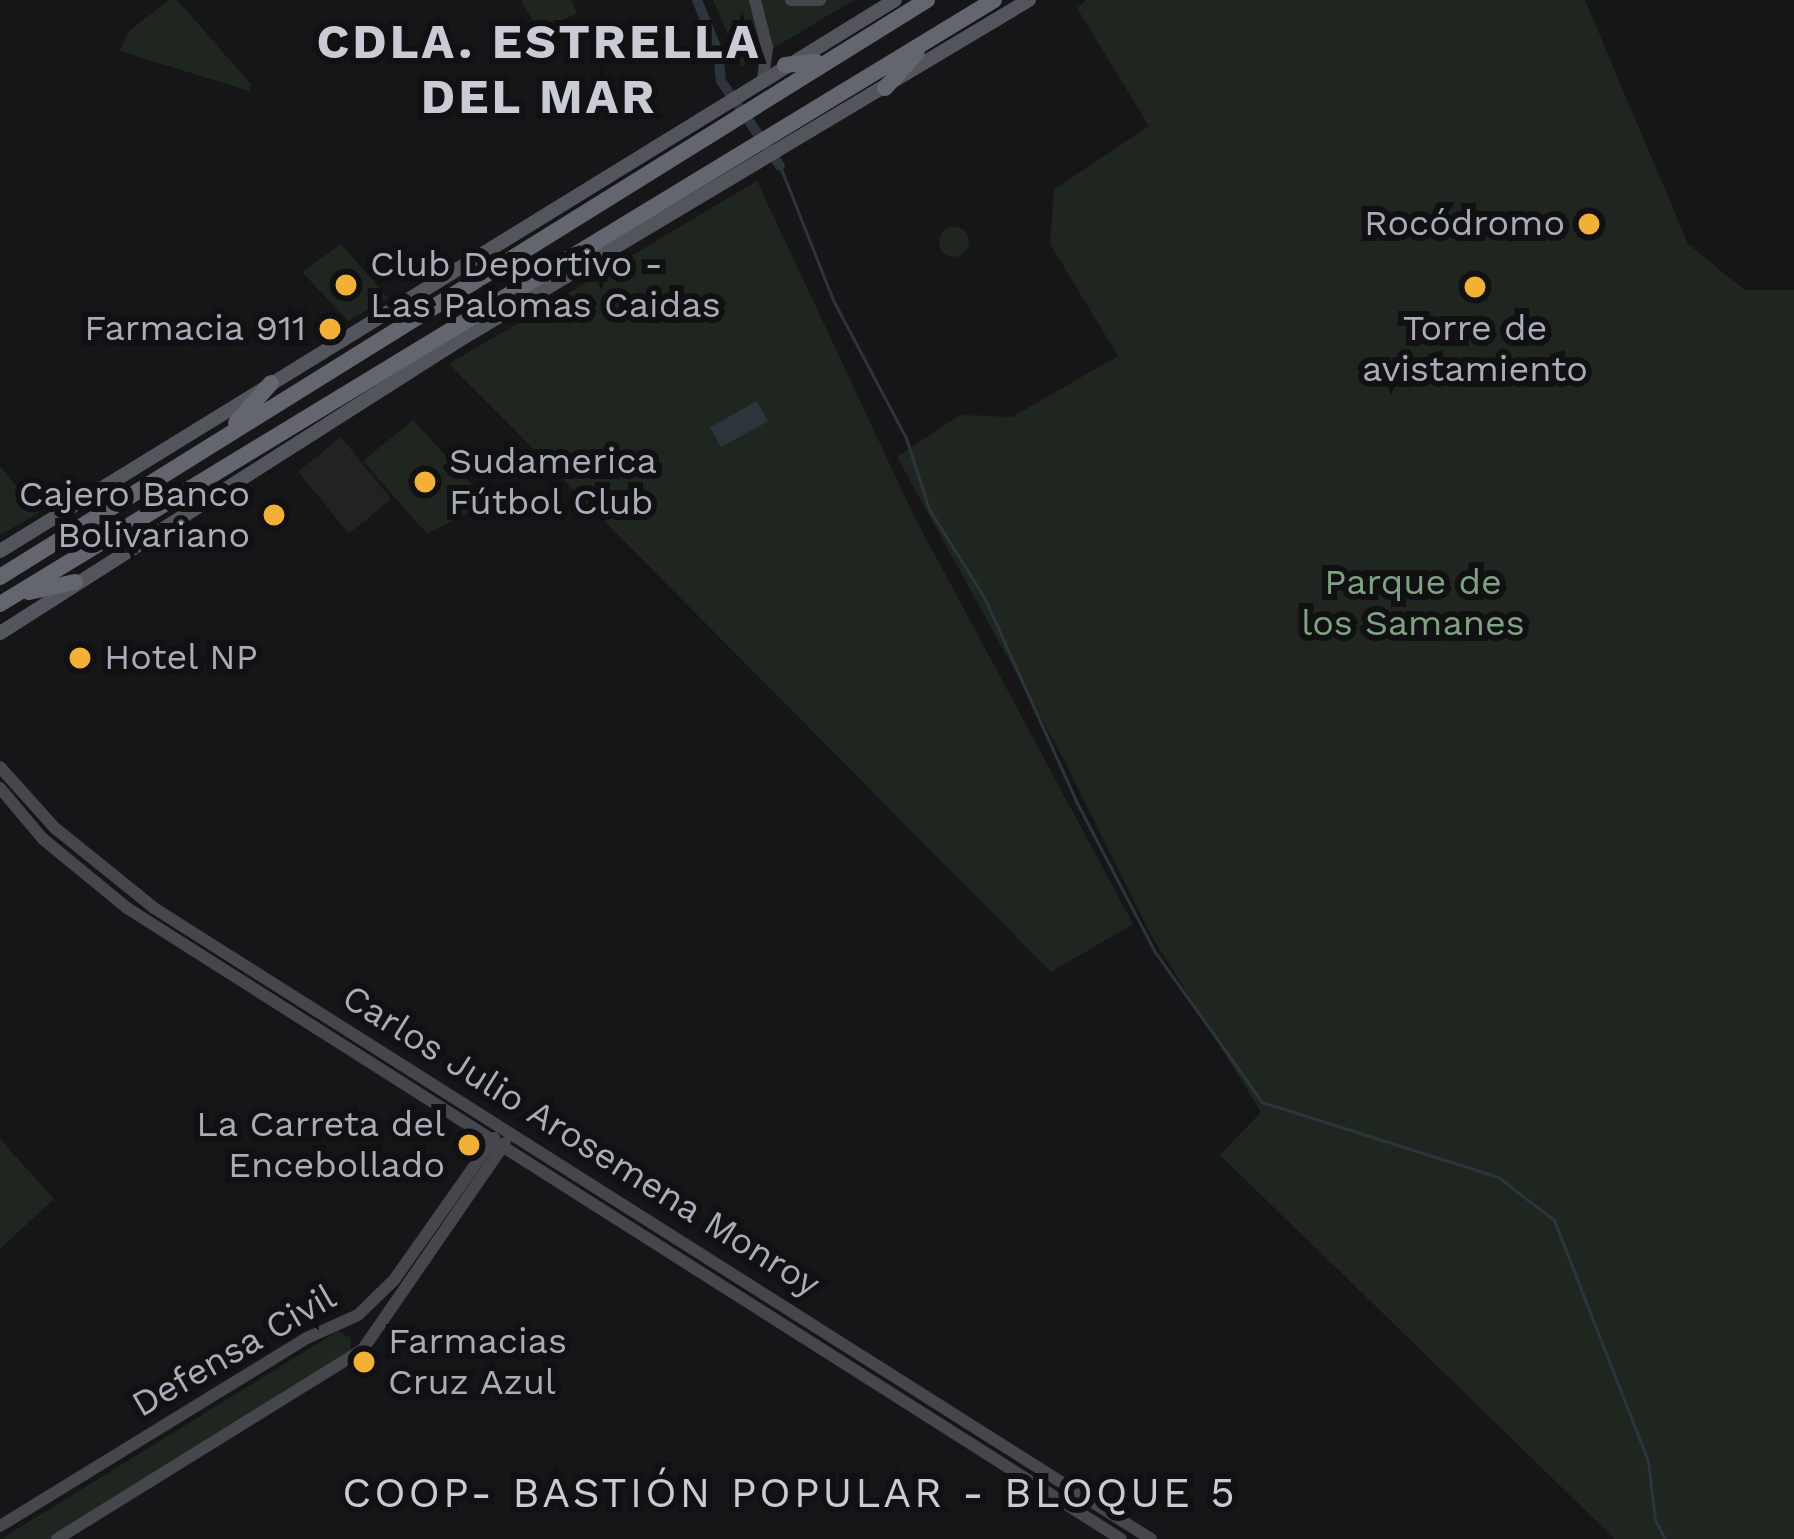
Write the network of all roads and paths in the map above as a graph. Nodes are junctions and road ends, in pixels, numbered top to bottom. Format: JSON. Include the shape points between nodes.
{"nodes":[{"id":1,"x":755,"y":0,"type":"edge"},
{"id":2,"x":791,"y":0,"type":"edge"},
{"id":3,"x":820,"y":0,"type":"edge"},
{"id":4,"x":895,"y":0,"type":"edge"},
{"id":5,"x":927,"y":0,"type":"edge"},
{"id":6,"x":994,"y":0,"type":"edge"},
{"id":7,"x":1029,"y":0,"type":"edge"},
{"id":8,"x":932,"y":38,"type":"junction"},
{"id":9,"x":828,"y":59,"type":"junction"},
{"id":10,"x":785,"y":65,"type":"junction"},
{"id":11,"x":758,"y":88,"type":"junction"},
{"id":12,"x":885,"y":88,"type":"junction"},
{"id":13,"x":719,"y":116,"type":"junction"},
{"id":14,"x":780,"y":140,"type":"junction"},
{"id":15,"x":746,"y":160,"type":"junction"},
{"id":16,"x":271,"y":383,"type":"junction"},
{"id":17,"x":222,"y":439,"type":"junction"},
{"id":18,"x":0,"y":550,"type":"edge"},
{"id":19,"x":0,"y":577,"type":"edge"},
{"id":20,"x":75,"y":582,"type":"junction"},
{"id":21,"x":5,"y":601,"type":"edge"},
{"id":22,"x":0,"y":633,"type":"edge"},
{"id":23,"x":0,"y":767,"type":"edge"},
{"id":24,"x":0,"y":788,"type":"edge"},
{"id":25,"x":506,"y":1130,"type":"junction"},
{"id":26,"x":498,"y":1143,"type":"junction"},
{"id":27,"x":0,"y":1526,"type":"edge"},
{"id":28,"x":57,"y":1539,"type":"edge"},
{"id":29,"x":1121,"y":1539,"type":"edge"},
{"id":30,"x":1151,"y":1539,"type":"edge"}],
"edges":[{"from":1,"to":11,"type":"main road","via":[[767,47]]},
{"from":2,"to":3,"type":"main road"},
{"from":4,"to":10,"type":"main road"},
{"from":5,"to":9,"type":"highway"},
{"from":6,"to":8,"type":"highway"},
{"from":7,"to":12,"type":"main road"},
{"from":8,"to":12,"type":"highway"},
{"from":8,"to":14,"type":"highway"},
{"from":9,"to":10,"type":"highway"},
{"from":9,"to":11,"type":"highway"},
{"from":10,"to":11,"type":"main road"},
{"from":11,"to":13,"type":"highway"},
{"from":12,"to":14,"type":"main road"},
{"from":13,"to":16,"type":"main road"},
{"from":13,"to":17,"type":"highway"},
{"from":14,"to":15,"type":"highway"},
{"from":15,"to":20,"type":"main road"},
{"from":15,"to":21,"type":"highway"},
{"from":16,"to":17,"type":"highway"},
{"from":16,"to":18,"type":"main road"},
{"from":17,"to":19,"type":"highway"},
{"from":20,"to":21,"type":"highway"},
{"from":20,"to":22,"type":"main road"},
{"from":23,"to":25,"type":"main road","name":"Carlos Julio Arosemena Monroy","via":[[55,828],[154,908]]},
{"from":24,"to":26,"type":"main road","name":"Carlos Julio Arosemena Monroy","via":[[43,839],[127,908]]},
{"from":25,"to":26,"type":"main road","name":"Defensa Civil"},
{"from":25,"to":30,"type":"main road","name":"Carlos Julio Arosemena Monroy"},
{"from":26,"to":27,"type":"main road","name":"Defensa Civil","via":[[394,1280],[348,1322],[307,1338]]},
{"from":26,"to":28,"type":"main road","name":"Defensa Civil","via":[[363,1349]]},
{"from":26,"to":29,"type":"main road","name":"Carlos Julio Arosemena Monroy"}]}
